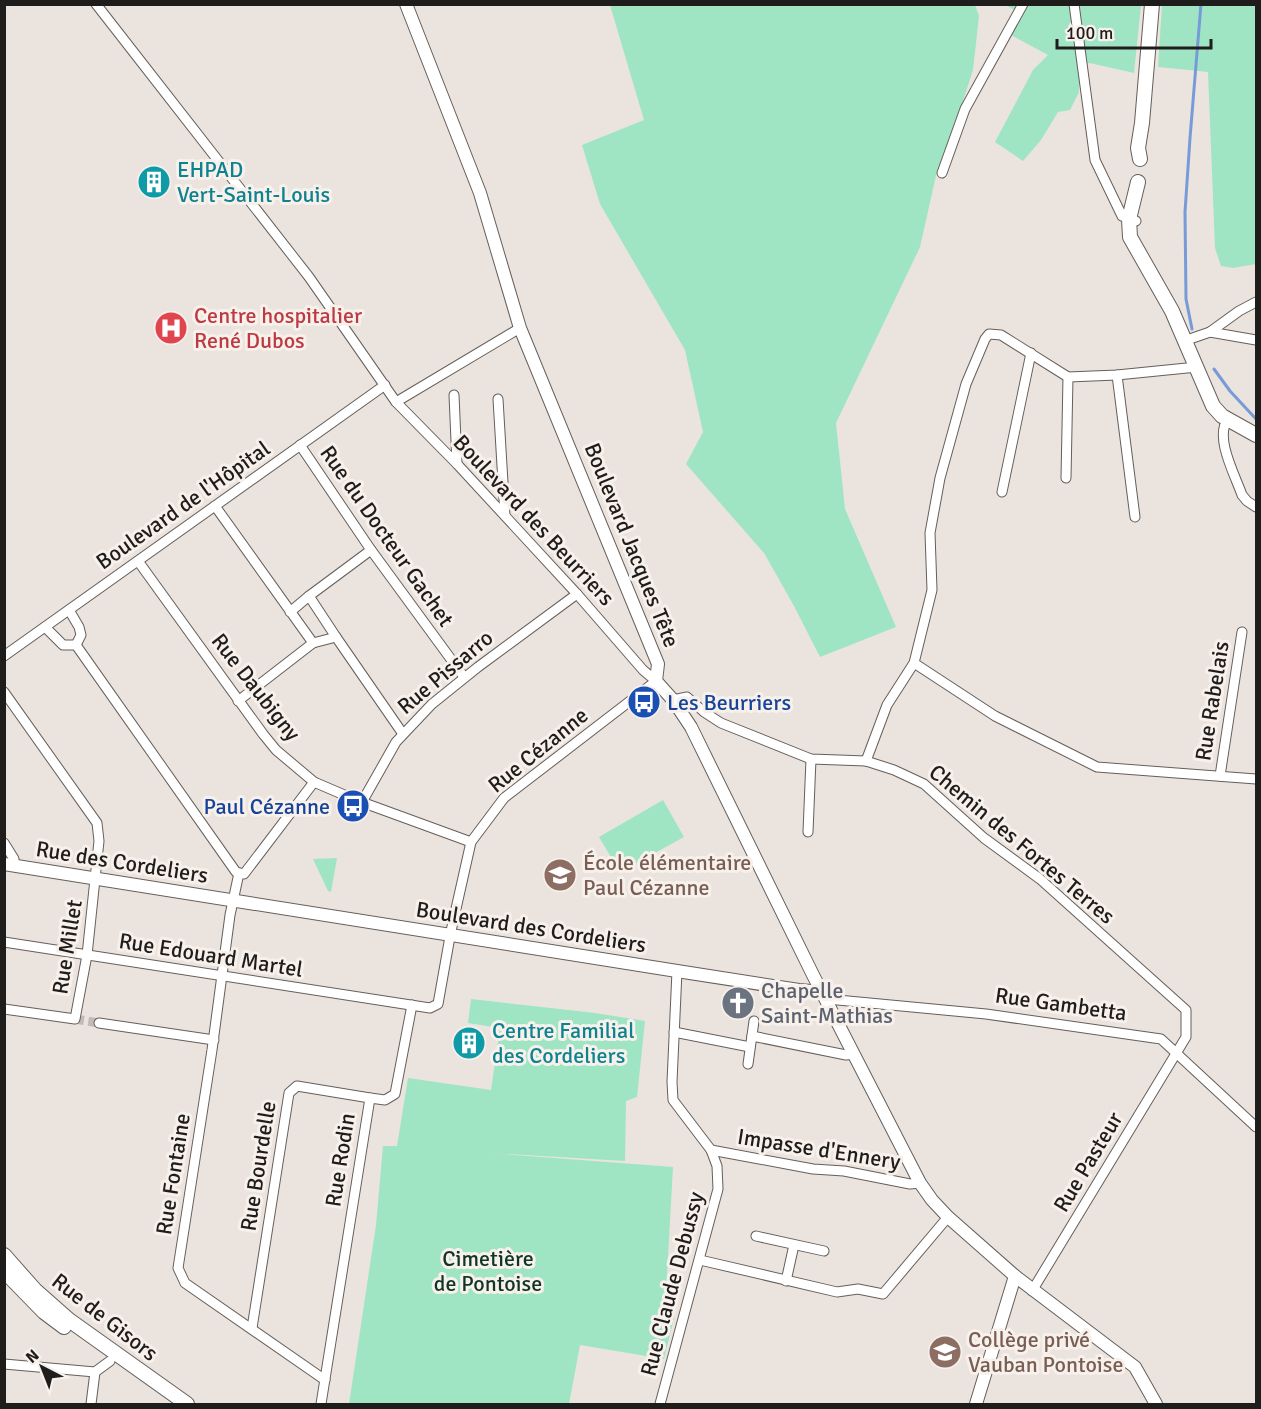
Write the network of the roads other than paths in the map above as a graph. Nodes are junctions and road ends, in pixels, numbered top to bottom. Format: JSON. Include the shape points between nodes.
{"nodes":[{"id":1,"x":96,"y":4,"type":"edge"},
{"id":2,"x":406,"y":4,"type":"edge"},
{"id":3,"x":1023,"y":4,"type":"edge"},
{"id":4,"x":1074,"y":4,"type":"edge"},
{"id":5,"x":1152,"y":4,"type":"edge"},
{"id":6,"x":942,"y":173,"type":"dead end"},
{"id":7,"x":1133,"y":220,"type":"junction"},
{"id":8,"x":1257,"y":302,"type":"edge"},
{"id":9,"x":520,"y":328,"type":"junction"},
{"id":10,"x":1210,"y":332,"type":"junction"},
{"id":11,"x":1182,"y":336,"type":"junction"},
{"id":12,"x":1257,"y":340,"type":"edge"},
{"id":13,"x":1030,"y":353,"type":"junction"},
{"id":14,"x":1197,"y":367,"type":"junction"},
{"id":15,"x":1117,"y":375,"type":"junction"},
{"id":16,"x":1068,"y":377,"type":"junction"},
{"id":17,"x":385,"y":385,"type":"junction"},
{"id":18,"x":454,"y":395,"type":"dead end"},
{"id":19,"x":498,"y":399,"type":"dead end"},
{"id":20,"x":396,"y":402,"type":"junction"},
{"id":21,"x":1228,"y":419,"type":"junction"},
{"id":22,"x":1257,"y":435,"type":"edge"},
{"id":23,"x":300,"y":445,"type":"junction"},
{"id":24,"x":457,"y":464,"type":"junction"},
{"id":25,"x":1066,"y":478,"type":"dead end"},
{"id":26,"x":1002,"y":492,"type":"dead end"},
{"id":27,"x":215,"y":506,"type":"junction"},
{"id":28,"x":1257,"y":507,"type":"edge"},
{"id":29,"x":505,"y":516,"type":"junction"},
{"id":30,"x":1135,"y":517,"type":"dead end"},
{"id":31,"x":371,"y":550,"type":"junction"},
{"id":32,"x":138,"y":561,"type":"junction"},
{"id":33,"x":577,"y":594,"type":"junction"},
{"id":34,"x":309,"y":596,"type":"junction"},
{"id":35,"x":69,"y":609,"type":"junction"},
{"id":36,"x":290,"y":612,"type":"junction"},
{"id":37,"x":45,"y":627,"type":"junction"},
{"id":38,"x":1242,"y":632,"type":"dead end"},
{"id":39,"x":336,"y":637,"type":"junction"},
{"id":40,"x":313,"y":643,"type":"junction"},
{"id":41,"x":76,"y":645,"type":"junction"},
{"id":42,"x":4,"y":656,"type":"edge"},
{"id":43,"x":914,"y":663,"type":"junction"},
{"id":44,"x":464,"y":678,"type":"junction"},
{"id":45,"x":656,"y":681,"type":"junction"},
{"id":46,"x":4,"y":692,"type":"edge"},
{"id":47,"x":673,"y":700,"type":"junction"},
{"id":48,"x":238,"y":701,"type":"junction"},
{"id":49,"x":403,"y":734,"type":"junction"},
{"id":50,"x":811,"y":759,"type":"junction"},
{"id":51,"x":866,"y":761,"type":"junction"},
{"id":52,"x":1220,"y":776,"type":"junction"},
{"id":53,"x":1257,"y":779,"type":"edge"},
{"id":54,"x":314,"y":782,"type":"junction"},
{"id":55,"x":362,"y":802,"type":"junction"},
{"id":56,"x":808,"y":832,"type":"dead end"},
{"id":57,"x":471,"y":842,"type":"junction"},
{"id":58,"x":4,"y":843,"type":"edge"},
{"id":59,"x":10,"y":865,"type":"edge"},
{"id":60,"x":239,"y":873,"type":"junction"},
{"id":61,"x":96,"y":880,"type":"junction"},
{"id":62,"x":233,"y":901,"type":"junction"},
{"id":63,"x":451,"y":935,"type":"junction"},
{"id":64,"x":4,"y":942,"type":"edge"},
{"id":65,"x":87,"y":955,"type":"junction"},
{"id":66,"x":677,"y":971,"type":"junction"},
{"id":67,"x":222,"y":976,"type":"junction"},
{"id":68,"x":825,"y":996,"type":"junction"},
{"id":69,"x":412,"y":1005,"type":"junction"},
{"id":70,"x":4,"y":1009,"type":"edge"},
{"id":71,"x":754,"y":1021,"type":"dead end"},
{"id":72,"x":99,"y":1023,"type":"tunnel mouth"},
{"id":73,"x":674,"y":1032,"type":"junction"},
{"id":74,"x":752,"y":1036,"type":"junction"},
{"id":75,"x":214,"y":1040,"type":"junction"},
{"id":76,"x":750,"y":1047,"type":"junction"},
{"id":77,"x":1177,"y":1053,"type":"junction"},
{"id":78,"x":854,"y":1054,"type":"junction"},
{"id":79,"x":748,"y":1064,"type":"dead end"},
{"id":80,"x":370,"y":1098,"type":"junction"},
{"id":81,"x":1257,"y":1127,"type":"edge"},
{"id":82,"x":711,"y":1150,"type":"junction"},
{"id":83,"x":920,"y":1183,"type":"junction"},
{"id":84,"x":948,"y":1217,"type":"junction"},
{"id":85,"x":756,"y":1236,"type":"dead end"},
{"id":86,"x":794,"y":1245,"type":"junction"},
{"id":87,"x":824,"y":1251,"type":"dead end"},
{"id":88,"x":4,"y":1255,"type":"edge"},
{"id":89,"x":700,"y":1260,"type":"junction"},
{"id":90,"x":4,"y":1270,"type":"edge"},
{"id":91,"x":1015,"y":1276,"type":"junction"},
{"id":92,"x":786,"y":1281,"type":"junction"},
{"id":93,"x":1032,"y":1291,"type":"junction"},
{"id":94,"x":252,"y":1328,"type":"junction"},
{"id":95,"x":110,"y":1361,"type":"junction"},
{"id":96,"x":4,"y":1364,"type":"edge"},
{"id":97,"x":95,"y":1372,"type":"junction"},
{"id":98,"x":325,"y":1380,"type":"junction"},
{"id":99,"x":91,"y":1404,"type":"edge"},
{"id":100,"x":172,"y":1404,"type":"edge"},
{"id":101,"x":187,"y":1404,"type":"edge"},
{"id":102,"x":321,"y":1404,"type":"edge"},
{"id":103,"x":660,"y":1404,"type":"edge"},
{"id":104,"x":976,"y":1404,"type":"edge"},
{"id":105,"x":1156,"y":1404,"type":"edge"}],
"edges":[{"from":1,"to":17,"type":"street","name":"Boulevard des Beurriers","via":[[309,277]]},
{"from":2,"to":9,"type":"street","name":"Boulevard Jacques Tête","via":[[480,192]]},
{"from":3,"to":6,"type":"street","via":[[965,109]]},
{"from":4,"to":7,"type":"street","via":[[1095,160],[1121,214]]},
{"from":5,"to":7,"type":"main road","via":[[1144,133]]},
{"from":7,"to":11,"type":"main road","via":[[1143,258]]},
{"from":8,"to":10,"type":"street"},
{"from":9,"to":20,"type":"street"},
{"from":9,"to":45,"type":"street","name":"Boulevard Jacques Tête","via":[[658,664]]},
{"from":10,"to":11,"type":"street"},
{"from":10,"to":12,"type":"street"},
{"from":11,"to":14,"type":"main road"},
{"from":13,"to":16,"type":"street"},
{"from":13,"to":26,"type":"street"},
{"from":13,"to":43,"type":"street","via":[[1001,336],[989,334],[966,384],[940,478],[930,534],[932,590]]},
{"from":14,"to":15,"type":"street"},
{"from":14,"to":21,"type":"main road","via":[[1216,412]]},
{"from":15,"to":16,"type":"street"},
{"from":15,"to":30,"type":"street"},
{"from":16,"to":25,"type":"street"},
{"from":17,"to":20,"type":"street","name":"Boulevard des Beurriers"},
{"from":17,"to":23,"type":"street","name":"Boulevard de l'Hôpital"},
{"from":18,"to":24,"type":"street"},
{"from":19,"to":29,"type":"street"},
{"from":20,"to":24,"type":"street","name":"Boulevard des Beurriers"},
{"from":21,"to":22,"type":"main road"},
{"from":21,"to":28,"type":"street","via":[[1223,429],[1224,444],[1242,495]]},
{"from":23,"to":27,"type":"street","name":"Boulevard de l'Hôpital"},
{"from":23,"to":31,"type":"street","name":"Rue du Docteur Gachet"},
{"from":24,"to":29,"type":"street","name":"Boulevard des Beurriers"},
{"from":27,"to":32,"type":"street","name":"Boulevard de l'Hôpital"},
{"from":27,"to":36,"type":"street"},
{"from":29,"to":33,"type":"street","name":"Boulevard des Beurriers"},
{"from":31,"to":34,"type":"street"},
{"from":31,"to":44,"type":"street","name":"Rue du Docteur Gachet"},
{"from":32,"to":35,"type":"street","name":"Boulevard de l'Hôpital"},
{"from":32,"to":48,"type":"street","name":"Rue Daubigny"},
{"from":33,"to":44,"type":"street","name":"Rue Pissarro"},
{"from":33,"to":45,"type":"street","name":"Boulevard des Beurriers"},
{"from":34,"to":36,"type":"street"},
{"from":34,"to":39,"type":"street"},
{"from":35,"to":37,"type":"street","name":"Boulevard de l'Hôpital"},
{"from":35,"to":41,"type":"street","via":[[81,635]]},
{"from":36,"to":40,"type":"street"},
{"from":37,"to":41,"type":"street","via":[[63,645]]},
{"from":37,"to":42,"type":"street","name":"Boulevard de l'Hôpital"},
{"from":38,"to":52,"type":"street","name":"Rue Rabelais"},
{"from":39,"to":40,"type":"street"},
{"from":39,"to":49,"type":"street"},
{"from":40,"to":48,"type":"street"},
{"from":41,"to":60,"type":"street"},
{"from":43,"to":51,"type":"street","via":[[887,705]]},
{"from":43,"to":52,"type":"street","via":[[995,716],[1097,767]]},
{"from":44,"to":49,"type":"street","name":"Rue Pissarro"},
{"from":45,"to":47,"type":"street","name":"Boulevard Jacques Tête"},
{"from":45,"to":57,"type":"street","name":"Rue Cézanne","via":[[504,798]]},
{"from":46,"to":61,"type":"street","name":"Rue Millet","via":[[97,823]]},
{"from":47,"to":50,"type":"street","name":"Chemin des Fortes Terres","via":[[687,697],[721,723]]},
{"from":47,"to":68,"type":"street","name":"Boulevard Jacques Tête","via":[[691,727]]},
{"from":48,"to":54,"type":"street","name":"Rue Daubigny","via":[[276,750]]},
{"from":49,"to":55,"type":"street","name":"Rue Pissarro"},
{"from":50,"to":51,"type":"street","name":"Chemin des Fortes Terres"},
{"from":50,"to":56,"type":"street"},
{"from":51,"to":77,"type":"street","name":"Chemin des Fortes Terres","via":[[924,784],[984,838],[1040,879],[1186,1010],[1186,1037]]},
{"from":52,"to":53,"type":"street"},
{"from":54,"to":55,"type":"street","name":"Rue Daubigny"},
{"from":54,"to":60,"type":"street","via":[[244,873]]},
{"from":55,"to":57,"type":"street","name":"Rue Daubigny"},
{"from":57,"to":63,"type":"street","name":"Rue Cézanne"},
{"from":58,"to":59,"type":"street","via":[[14,859]]},
{"from":59,"to":61,"type":"street","name":"Rue des Cordeliers"},
{"from":60,"to":62,"type":"street","name":"Rue Fontaine"},
{"from":61,"to":62,"type":"street","name":"Rue des Cordeliers"},
{"from":61,"to":65,"type":"street","name":"Rue Millet"},
{"from":62,"to":63,"type":"street","name":"Boulevard des Cordeliers"},
{"from":62,"to":67,"type":"street","name":"Rue Fontaine"},
{"from":63,"to":66,"type":"street","name":"Boulevard des Cordeliers"},
{"from":63,"to":69,"type":"street","via":[[438,1004],[430,1008]]},
{"from":64,"to":65,"type":"street","name":"Rue Edouard Martel"},
{"from":65,"to":67,"type":"street","name":"Rue Edouard Martel"},
{"from":65,"to":70,"type":"street","name":"Rue Millet","via":[[75,1019]]},
{"from":66,"to":68,"type":"street","name":"Boulevard des Cordeliers"},
{"from":66,"to":73,"type":"street","name":"Rue Claude Debussy"},
{"from":67,"to":69,"type":"street","name":"Rue Edouard Martel"},
{"from":67,"to":75,"type":"street","name":"Rue Fontaine"},
{"from":68,"to":77,"type":"street","name":"Rue Gambetta","via":[[1147,1036],[1161,1039]]},
{"from":68,"to":78,"type":"street","name":"Boulevard Jacques Tête"},
{"from":69,"to":80,"type":"street","name":"Rue Rodin","via":[[395,1094],[385,1100]]},
{"from":71,"to":74,"type":"street"},
{"from":72,"to":75,"type":"street"},
{"from":73,"to":76,"type":"street"},
{"from":73,"to":82,"type":"street","name":"Rue Claude Debussy","via":[[673,1100]]},
{"from":74,"to":76,"type":"street"},
{"from":74,"to":78,"type":"street"},
{"from":75,"to":94,"type":"street","name":"Rue Fontaine","via":[[178,1268],[185,1283]]},
{"from":76,"to":79,"type":"street"},
{"from":77,"to":81,"type":"street","name":"Rue Gambetta"},
{"from":77,"to":93,"type":"street","name":"Rue Pasteur"},
{"from":78,"to":83,"type":"street","name":"Boulevard Jacques Tête"},
{"from":80,"to":94,"type":"street","name":"Rue Bourdelle","via":[[297,1086],[288,1093]]},
{"from":80,"to":98,"type":"street","name":"Rue Rodin"},
{"from":82,"to":83,"type":"street","name":"Impasse d'Ennery"},
{"from":82,"to":89,"type":"street","name":"Rue Claude Debussy","via":[[717,1166],[718,1189]]},
{"from":83,"to":84,"type":"street","name":"Boulevard Jacques Tête"},
{"from":84,"to":91,"type":"street","name":"Boulevard Jacques Tête"},
{"from":84,"to":92,"type":"street","via":[[883,1294],[858,1289],[837,1292]]},
{"from":85,"to":86,"type":"street"},
{"from":86,"to":87,"type":"street"},
{"from":86,"to":92,"type":"street"},
{"from":88,"to":101,"type":"main road","name":"Rue de Gisors","via":[[69,1320]]},
{"from":89,"to":92,"type":"street"},
{"from":89,"to":103,"type":"street","name":"Rue Claude Debussy"},
{"from":90,"to":95,"type":"main road","name":"Rue de Gisors","via":[[44,1312]]},
{"from":91,"to":93,"type":"street","name":"Boulevard Jacques Tête"},
{"from":91,"to":104,"type":"street"},
{"from":93,"to":105,"type":"street","name":"Boulevard Jacques Tête","via":[[1135,1367]]},
{"from":94,"to":98,"type":"street","name":"Rue Fontaine"},
{"from":95,"to":97,"type":"street"},
{"from":95,"to":100,"type":"main road","name":"Rue de Gisors"},
{"from":96,"to":97,"type":"street"},
{"from":97,"to":99,"type":"street"},
{"from":98,"to":102,"type":"street","name":"Rue Rodin"}]}
